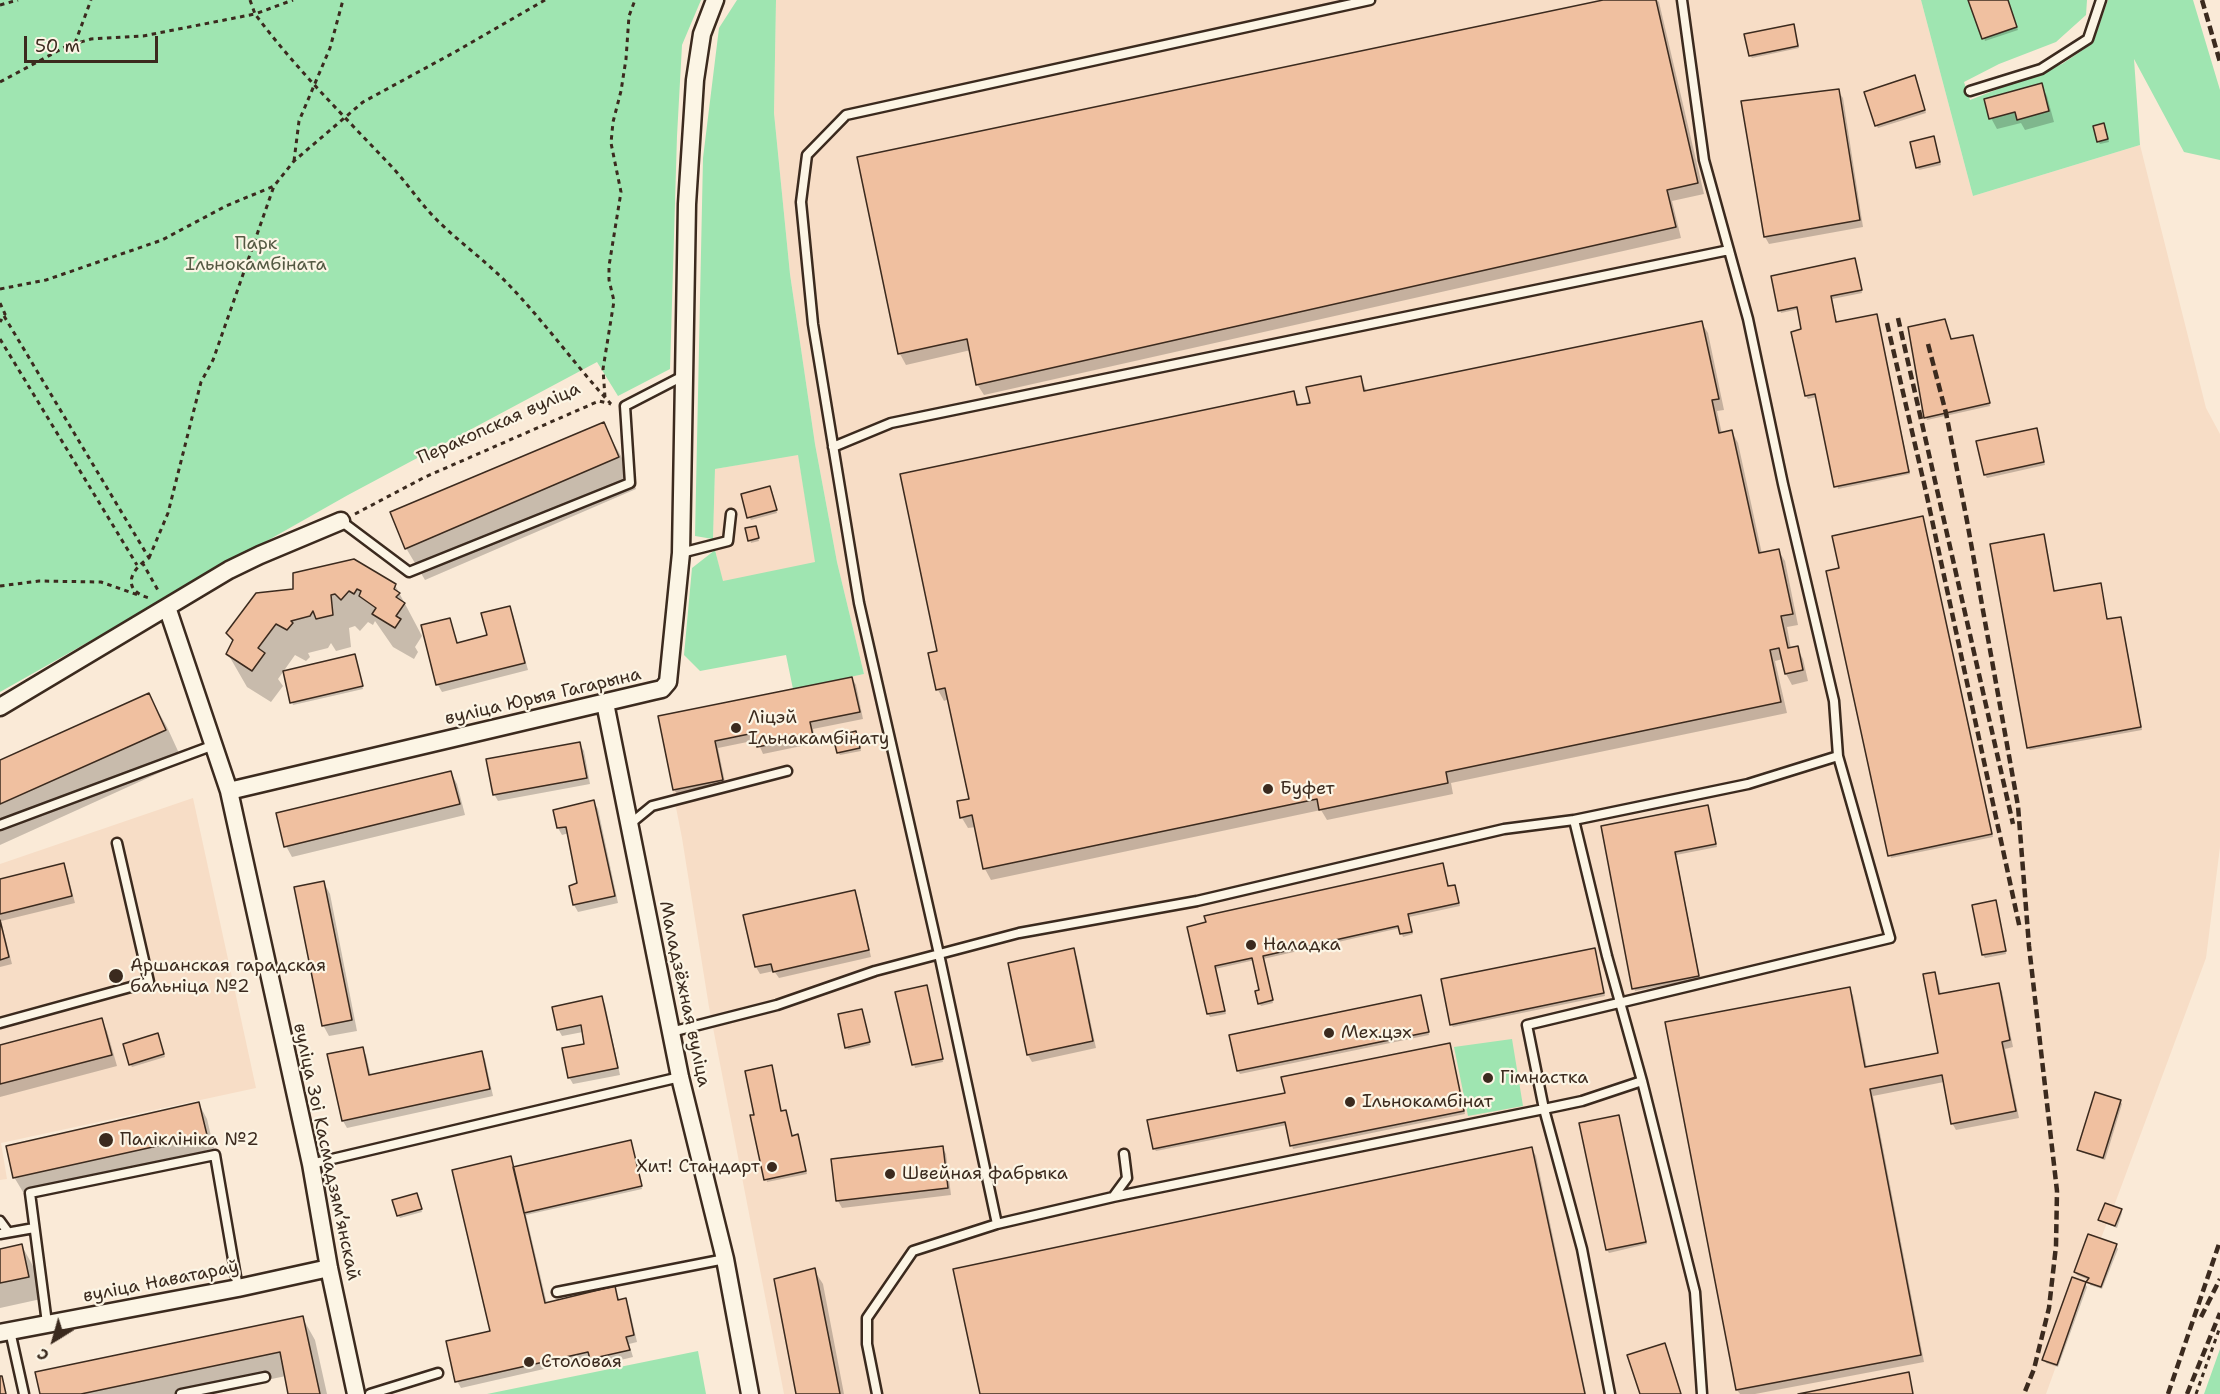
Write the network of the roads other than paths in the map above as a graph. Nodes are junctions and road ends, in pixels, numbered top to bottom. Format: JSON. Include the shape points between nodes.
{"nodes":[{"id":1,"x":715,"y":0,"type":"edge"},
{"id":2,"x":1370,"y":0,"type":"edge"},
{"id":3,"x":1682,"y":0,"type":"edge"},
{"id":4,"x":2101,"y":0,"type":"edge"},
{"id":5,"x":1970,"y":91,"type":"dead end"},
{"id":6,"x":1729,"y":250,"type":"junction"},
{"id":7,"x":685,"y":375,"type":"junction"},
{"id":8,"x":833,"y":447,"type":"junction"},
{"id":9,"x":731,"y":514,"type":"dead end"},
{"id":10,"x":341,"y":521,"type":"joint"},
{"id":11,"x":681,"y":553,"type":"junction"},
{"id":12,"x":166,"y":607,"type":"junction"},
{"id":13,"x":605,"y":703,"type":"junction"},
{"id":14,"x":0,"y":707,"type":"edge"},
{"id":15,"x":215,"y":745,"type":"junction"},
{"id":16,"x":1838,"y":756,"type":"junction"},
{"id":17,"x":787,"y":771,"type":"dead end"},
{"id":18,"x":229,"y":791,"type":"junction"},
{"id":19,"x":1574,"y":820,"type":"junction"},
{"id":20,"x":630,"y":824,"type":"junction"},
{"id":21,"x":0,"y":825,"type":"edge"},
{"id":22,"x":117,"y":843,"type":"dead end"},
{"id":23,"x":939,"y":954,"type":"junction"},
{"id":24,"x":1620,"y":1004,"type":"junction"},
{"id":25,"x":0,"y":1023,"type":"edge"},
{"id":26,"x":671,"y":1032,"type":"junction"},
{"id":27,"x":680,"y":1077,"type":"junction"},
{"id":28,"x":1642,"y":1081,"type":"junction"},
{"id":29,"x":1544,"y":1109,"type":"junction"},
{"id":30,"x":1124,"y":1155,"type":"dead end"},
{"id":31,"x":310,"y":1164,"type":"junction"},
{"id":32,"x":1113,"y":1197,"type":"junction"},
{"id":33,"x":0,"y":1221,"type":"edge"},
{"id":34,"x":997,"y":1224,"type":"junction"},
{"id":35,"x":34,"y":1228,"type":"junction"},
{"id":36,"x":4,"y":1233,"type":"edge"},
{"id":37,"x":725,"y":1258,"type":"junction"},
{"id":38,"x":329,"y":1268,"type":"junction"},
{"id":39,"x":238,"y":1288,"type":"junction"},
{"id":40,"x":557,"y":1292,"type":"dead end"},
{"id":41,"x":48,"y":1323,"type":"junction"},
{"id":42,"x":5,"y":1332,"type":"edge"},
{"id":43,"x":438,"y":1373,"type":"dead end"},
{"id":44,"x":265,"y":1377,"type":"dead end"},
{"id":45,"x":24,"y":1394,"type":"edge"},
{"id":46,"x":181,"y":1394,"type":"edge"},
{"id":47,"x":356,"y":1394,"type":"edge"},
{"id":48,"x":370,"y":1394,"type":"edge"},
{"id":49,"x":750,"y":1394,"type":"edge"},
{"id":50,"x":877,"y":1394,"type":"edge"},
{"id":51,"x":1610,"y":1394,"type":"edge"},
{"id":52,"x":1702,"y":1394,"type":"edge"}],
"edges":[{"from":1,"to":7,"type":"street","via":[[702,34],[695,80],[687,204]]},
{"from":2,"to":8,"type":"lane","via":[[846,115],[807,155],[801,202],[813,324]]},
{"from":3,"to":6,"type":"lane","via":[[1704,160]]},
{"from":4,"to":5,"type":"lane","via":[[2088,39],[2041,69]]},
{"from":6,"to":8,"type":"lane","via":[[891,423]]},
{"from":6,"to":16,"type":"lane","via":[[1748,318],[1834,701]]},
{"from":7,"to":10,"type":"lane","via":[[625,406],[630,483],[409,572]]},
{"from":7,"to":11,"type":"street","name":"вуліца Юрыя Гагарына"},
{"from":8,"to":23,"type":"lane","via":[[859,603]]},
{"from":9,"to":11,"type":"lane","via":[[728,541]]},
{"from":10,"to":12,"type":"street","via":[[260,555]]},
{"from":11,"to":13,"type":"street","name":"вуліца Юрыя Гагарына","via":[[668,682],[662,689]]},
{"from":12,"to":14,"type":"street"},
{"from":12,"to":15,"type":"street","name":"вуліца Зоі Касмадзямʼянскай"},
{"from":13,"to":18,"type":"street","name":"вуліца Юрыя Гагарына"},
{"from":13,"to":20,"type":"street","name":"Маладзёжная вуліца"},
{"from":15,"to":18,"type":"street","name":"вуліца Зоі Касмадзямʼянскай"},
{"from":15,"to":21,"type":"lane"},
{"from":16,"to":19,"type":"lane","via":[[1748,784]]},
{"from":16,"to":24,"type":"lane","via":[[1890,938]]},
{"from":17,"to":20,"type":"lane","via":[[652,806]]},
{"from":18,"to":31,"type":"street","name":"вуліца Зоі Касмадзямʼянскай"},
{"from":19,"to":23,"type":"lane","via":[[1504,829],[1197,901],[1019,933]]},
{"from":19,"to":24,"type":"lane"},
{"from":20,"to":26,"type":"street","name":"Маладзёжная вуліца"},
{"from":22,"to":25,"type":"lane","via":[[149,982]]},
{"from":23,"to":26,"type":"lane","via":[[875,971],[777,1005]]},
{"from":23,"to":34,"type":"lane"},
{"from":24,"to":28,"type":"lane"},
{"from":24,"to":29,"type":"lane","via":[[1527,1025]]},
{"from":26,"to":27,"type":"street","name":"Маладзёжная вуліца"},
{"from":27,"to":31,"type":"lane"},
{"from":27,"to":37,"type":"street","name":"Маладзёжная вуліца"},
{"from":28,"to":29,"type":"lane"},
{"from":28,"to":52,"type":"lane","via":[[1695,1292]]},
{"from":29,"to":32,"type":"lane"},
{"from":29,"to":51,"type":"lane","via":[[1582,1249]]},
{"from":30,"to":32,"type":"lane","via":[[1127,1178]]},
{"from":31,"to":38,"type":"street","name":"вуліца Зоі Касмадзямʼянскай"},
{"from":32,"to":34,"type":"lane"},
{"from":33,"to":36,"type":"lane"},
{"from":34,"to":50,"type":"lane","via":[[913,1251],[867,1318],[867,1344]]},
{"from":35,"to":36,"type":"lane"},
{"from":35,"to":39,"type":"lane","via":[[30,1193],[215,1155]]},
{"from":35,"to":41,"type":"lane"},
{"from":37,"to":40,"type":"lane"},
{"from":37,"to":49,"type":"street","name":"Маладзёжная вуліца"},
{"from":38,"to":39,"type":"street","name":"вуліца Наватараў"},
{"from":38,"to":47,"type":"street","name":"вуліца Зоі Касмадзямʼянскай"},
{"from":39,"to":41,"type":"street","name":"вуліца Наватараў"},
{"from":41,"to":42,"type":"street","name":"вуліца Наватараў"},
{"from":42,"to":45,"type":"lane"},
{"from":43,"to":48,"type":"lane"},
{"from":44,"to":46,"type":"lane"}]}
